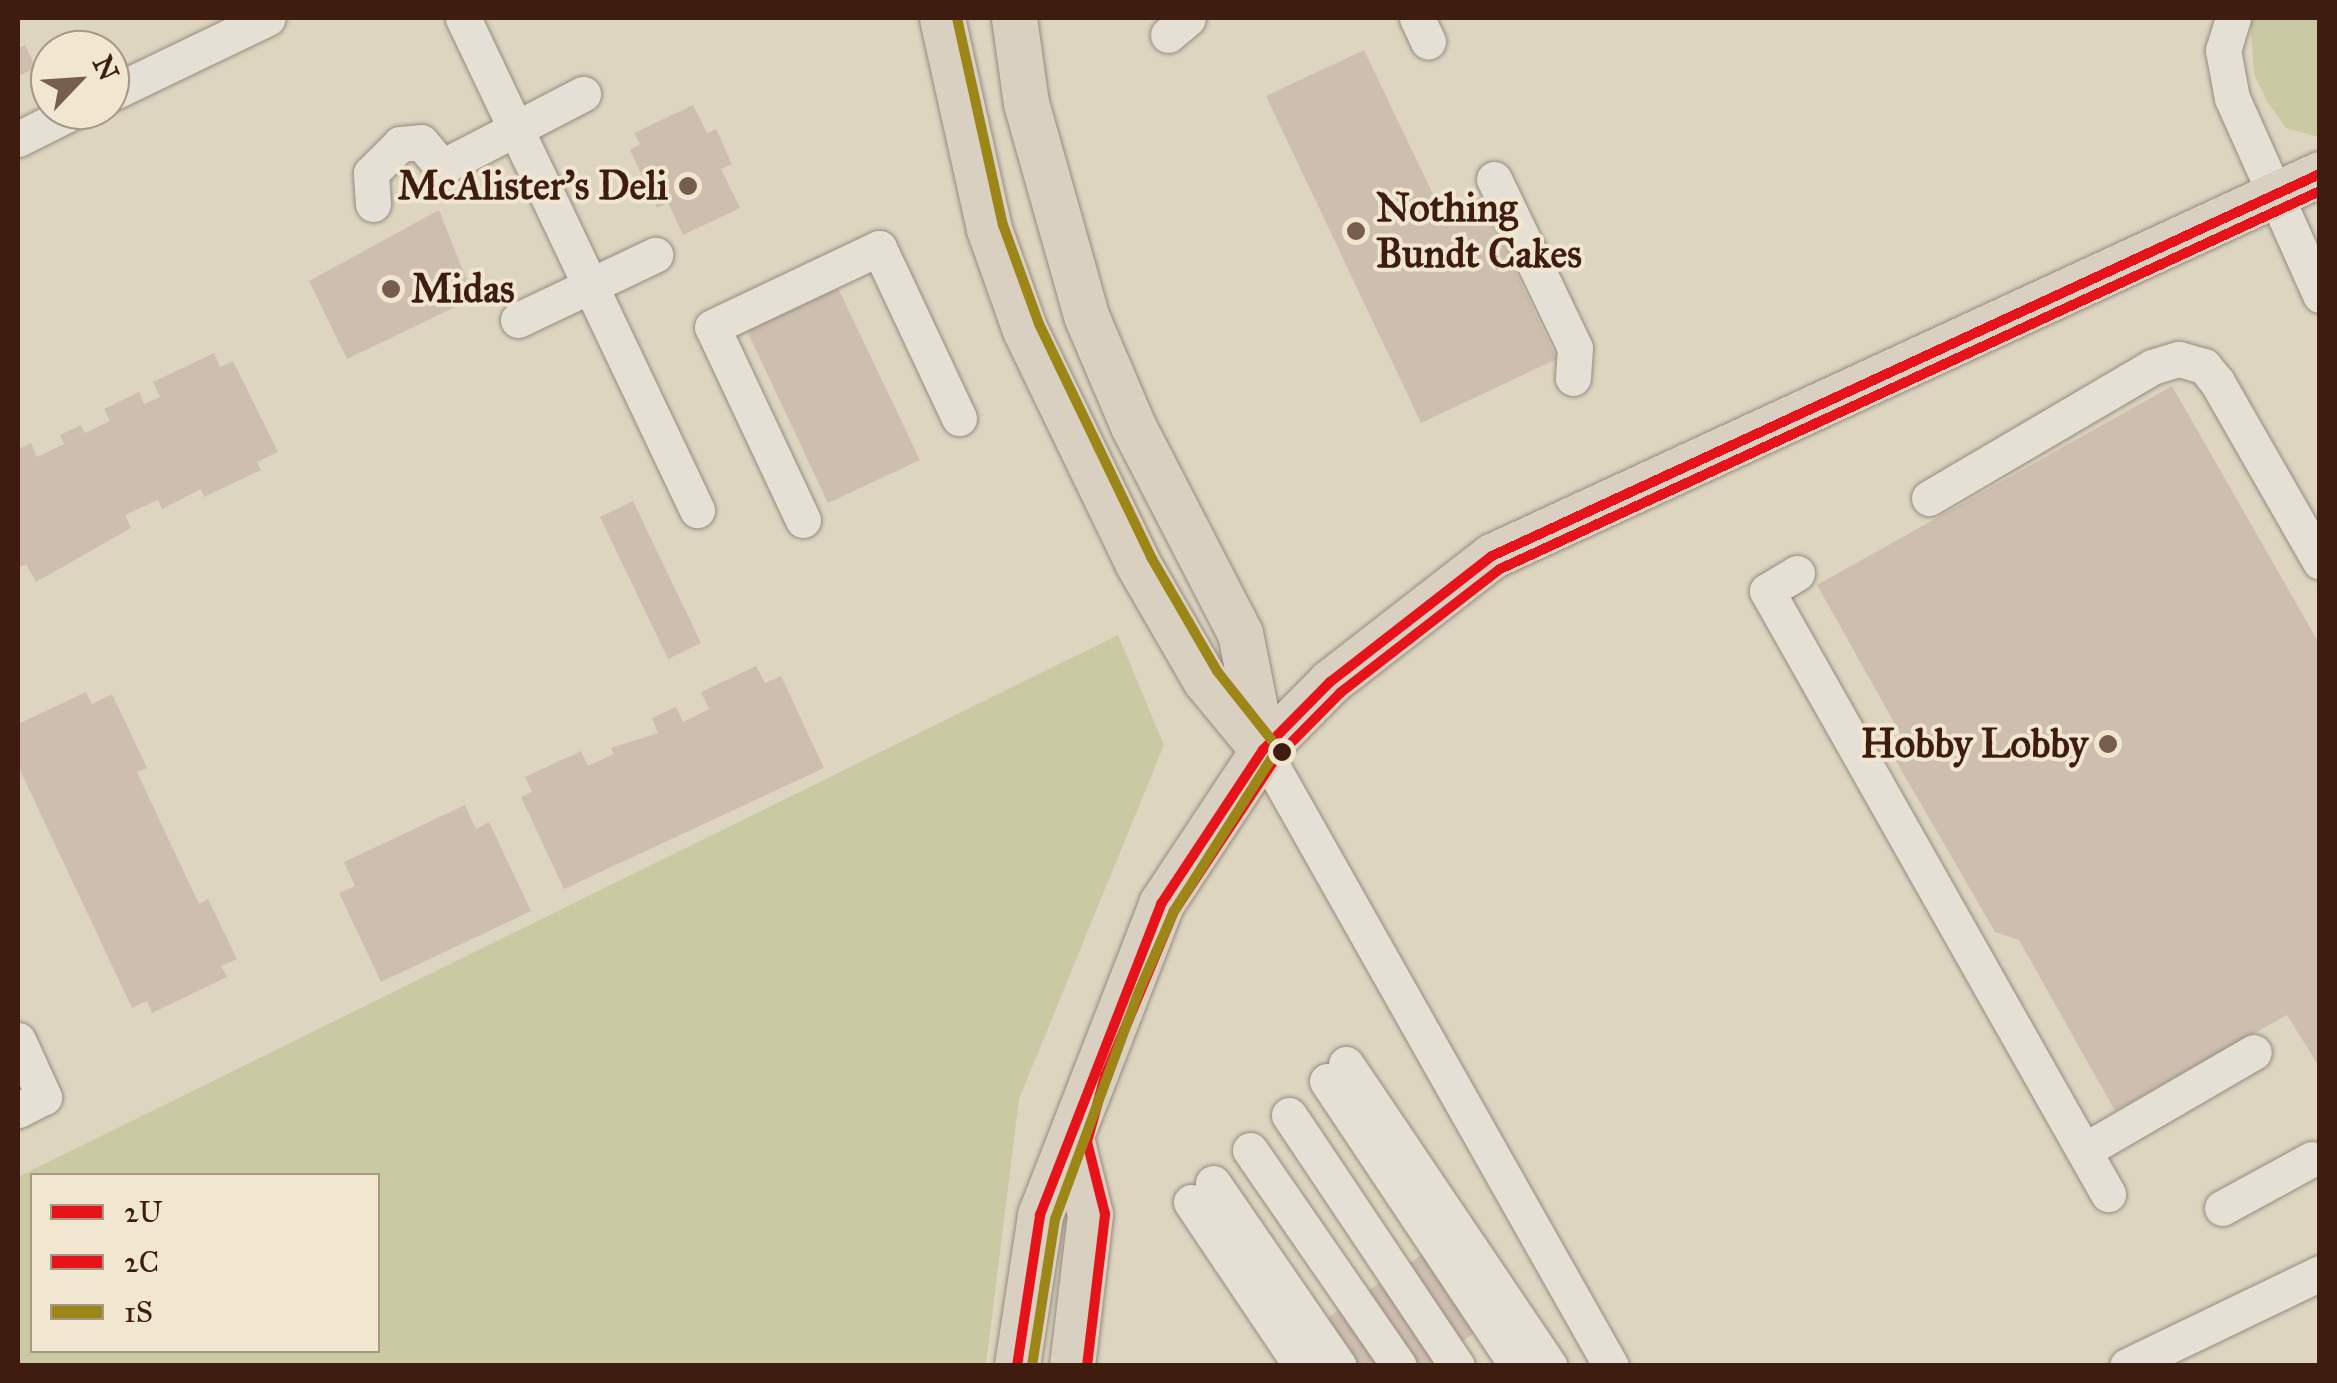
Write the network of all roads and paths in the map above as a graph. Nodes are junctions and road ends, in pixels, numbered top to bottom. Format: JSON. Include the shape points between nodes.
{"nodes":[{"id":1,"x":268,"y":18,"type":"edge"},
{"id":2,"x":463,"y":18,"type":"edge"},
{"id":3,"x":942,"y":18,"type":"edge"},
{"id":4,"x":1014,"y":18,"type":"edge"},
{"id":5,"x":2233,"y":18,"type":"edge"},
{"id":6,"x":130,"y":84,"type":"edge"},
{"id":7,"x":582,"y":94,"type":"dead end"},
{"id":8,"x":515,"y":128,"type":"junction"},
{"id":9,"x":2320,"y":174,"type":"edge"},
{"id":10,"x":1494,"y":179,"type":"dead end"},
{"id":11,"x":2274,"y":196,"type":"junction"},
{"id":12,"x":373,"y":204,"type":"dead end"},
{"id":13,"x":656,"y":254,"type":"dead end"},
{"id":14,"x":590,"y":285,"type":"junction"},
{"id":15,"x":2320,"y":295,"type":"edge"},
{"id":16,"x":518,"y":320,"type":"dead end"},
{"id":17,"x":1572,"y":378,"type":"dead end"},
{"id":18,"x":959,"y":418,"type":"dead end"},
{"id":19,"x":1929,"y":498,"type":"dead end"},
{"id":20,"x":697,"y":510,"type":"dead end"},
{"id":21,"x":803,"y":520,"type":"dead end"},
{"id":22,"x":2320,"y":562,"type":"edge"},
{"id":23,"x":1797,"y":573,"type":"dead end"},
{"id":24,"x":1264,"y":750,"type":"junction"},
{"id":25,"x":18,"y":1040,"type":"edge"},
{"id":26,"x":2254,"y":1052,"type":"dead end"},
{"id":27,"x":18,"y":1110,"type":"edge"},
{"id":28,"x":1288,"y":1116,"type":"dead end"},
{"id":29,"x":1072,"y":1142,"type":"junction"},
{"id":30,"x":2312,"y":1147,"type":"edge"},
{"id":31,"x":1250,"y":1150,"type":"dead end"},
{"id":32,"x":2085,"y":1150,"type":"junction"},
{"id":33,"x":2108,"y":1194,"type":"dead end"},
{"id":34,"x":2222,"y":1208,"type":"dead end"},
{"id":35,"x":2320,"y":1273,"type":"edge"},
{"id":36,"x":1017,"y":1366,"type":"edge"},
{"id":37,"x":1072,"y":1366,"type":"edge"},
{"id":38,"x":1302,"y":1366,"type":"edge"},
{"id":39,"x":1340,"y":1366,"type":"edge"},
{"id":40,"x":1398,"y":1366,"type":"edge"},
{"id":41,"x":1457,"y":1366,"type":"edge"},
{"id":42,"x":1517,"y":1366,"type":"edge"},
{"id":43,"x":1550,"y":1366,"type":"edge"},
{"id":44,"x":1612,"y":1366,"type":"edge"},
{"id":45,"x":2127,"y":1366,"type":"edge"}],
"edges":[{"from":1,"to":6,"type":"street"},
{"from":2,"to":8,"type":"street"},
{"from":3,"to":24,"type":"main road","via":[[989,229],[1025,330],[1138,564],[1205,680]]},
{"from":4,"to":24,"type":"main road","via":[[1026,103],[1077,287],[1133,426],[1240,633]]},
{"from":5,"to":11,"type":"street","via":[[2223,50],[2226,78]]},
{"from":7,"to":8,"type":"street"},
{"from":8,"to":12,"type":"street","via":[[442,167],[430,147],[400,144],[371,173]]},
{"from":8,"to":14,"type":"street"},
{"from":9,"to":11,"type":"main road"},
{"from":10,"to":17,"type":"street","via":[[1575,348]]},
{"from":11,"to":15,"type":"street"},
{"from":11,"to":24,"type":"main road","via":[[1492,556],[1385,634]]},
{"from":13,"to":14,"type":"street"},
{"from":14,"to":16,"type":"street"},
{"from":14,"to":20,"type":"street"},
{"from":18,"to":21,"type":"street","via":[[879,248],[712,327]]},
{"from":19,"to":22,"type":"street","via":[[2152,367],[2179,359],[2204,366],[2217,382]]},
{"from":23,"to":32,"type":"street","via":[[1767,592]]},
{"from":24,"to":29,"type":"main road","via":[[1161,904],[1091,1071]]},
{"from":24,"to":44,"type":"street"},
{"from":25,"to":27,"type":"street","via":[[44,1097]]},
{"from":26,"to":32,"type":"street"},
{"from":28,"to":41,"type":"street"},
{"from":29,"to":36,"type":"main road","via":[[1040,1214]]},
{"from":29,"to":37,"type":"main road","via":[[1090,1214]]},
{"from":30,"to":34,"type":"street"},
{"from":31,"to":40,"type":"street"},
{"from":32,"to":33,"type":"street"},
{"from":35,"to":45,"type":"street"},
{"from":38,"to":39,"type":"street","via":[[1202,1192]]},
{"from":42,"to":43,"type":"street","via":[[1337,1073]]}]}
